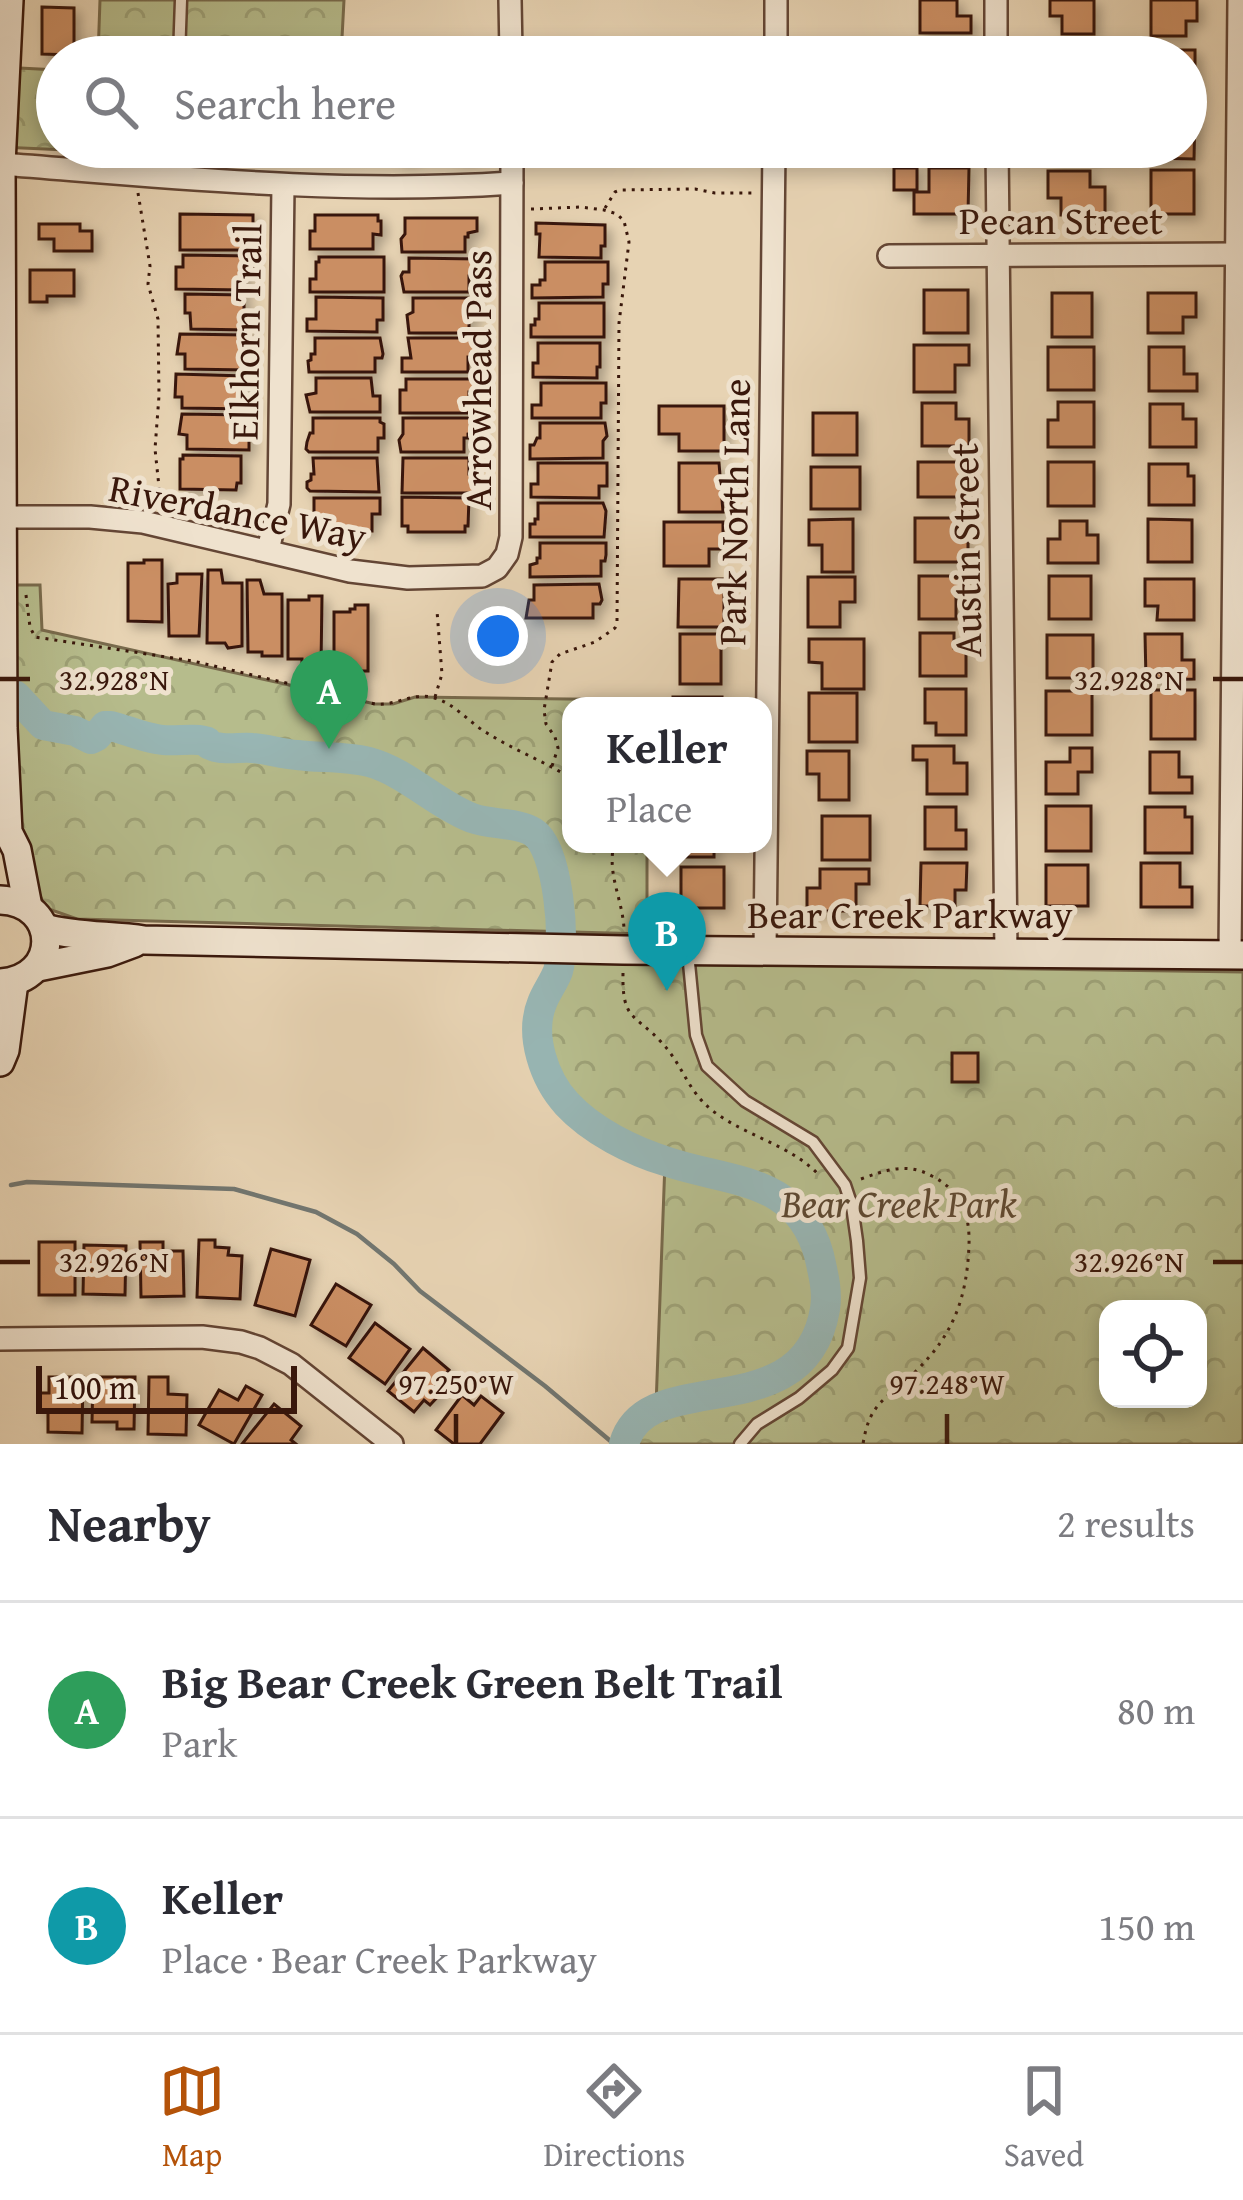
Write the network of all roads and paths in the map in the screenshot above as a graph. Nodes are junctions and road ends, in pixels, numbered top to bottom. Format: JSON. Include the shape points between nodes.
{"nodes":[{"id":1,"x":9,"y":0,"type":"edge"},
{"id":2,"x":182,"y":0,"type":"edge"},
{"id":3,"x":510,"y":0,"type":"edge"},
{"id":4,"x":776,"y":0,"type":"edge"},
{"id":5,"x":996,"y":0,"type":"edge"},
{"id":6,"x":1239,"y":0,"type":"edge"},
{"id":7,"x":180,"y":36,"type":"edge"},
{"id":8,"x":511,"y":36,"type":"edge"},
{"id":9,"x":776,"y":36,"type":"edge"},
{"id":10,"x":996,"y":36,"type":"edge"},
{"id":11,"x":1,"y":164,"type":"edge"},
{"id":12,"x":36,"y":167,"type":"edge"},
{"id":13,"x":54,"y":168,"type":"edge"},
{"id":14,"x":174,"y":168,"type":"edge"},
{"id":15,"x":512,"y":168,"type":"edge"},
{"id":16,"x":774,"y":168,"type":"edge"},
{"id":17,"x":997,"y":168,"type":"edge"},
{"id":18,"x":173,"y":177,"type":"junction"},
{"id":19,"x":512,"y":183,"type":"junction"},
{"id":20,"x":283,"y":185,"type":"junction"},
{"id":21,"x":137,"y":191,"type":"dead end"},
{"id":22,"x":752,"y":194,"type":"dead end"},
{"id":23,"x":522,"y":209,"type":"dead end"},
{"id":24,"x":604,"y":210,"type":"junction"},
{"id":25,"x":997,"y":254,"type":"junction"},
{"id":26,"x":1234,"y":254,"type":"junction"},
{"id":27,"x":889,"y":256,"type":"dead end"},
{"id":28,"x":2,"y":416,"type":"edge"},
{"id":29,"x":154,"y":512,"type":"dead end"},
{"id":30,"x":4,"y":517,"type":"junction"},
{"id":31,"x":268,"y":550,"type":"junction"},
{"id":32,"x":387,"y":577,"type":"joint"},
{"id":33,"x":26,"y":590,"type":"dead end"},
{"id":34,"x":437,"y":611,"type":"dead end"},
{"id":35,"x":768,"y":697,"type":"edge"},
{"id":36,"x":435,"y":698,"type":"junction"},
{"id":37,"x":552,"y":766,"type":"junction"},
{"id":38,"x":562,"y":772,"type":"edge"},
{"id":39,"x":4,"y":840,"type":"edge"},
{"id":40,"x":612,"y":853,"type":"edge"},
{"id":41,"x":766,"y":853,"type":"edge"},
{"id":42,"x":0,"y":900,"type":"edge"},
{"id":43,"x":36,"y":917,"type":"junction"},
{"id":44,"x":144,"y":940,"type":"junction"},
{"id":45,"x":623,"y":950,"type":"junction"},
{"id":46,"x":688,"y":950,"type":"junction"},
{"id":47,"x":765,"y":950,"type":"junction"},
{"id":48,"x":1006,"y":952,"type":"junction"},
{"id":49,"x":1237,"y":955,"type":"edge"},
{"id":50,"x":17,"y":978,"type":"edge"},
{"id":51,"x":0,"y":1062,"type":"edge"},
{"id":52,"x":845,"y":1185,"type":"junction"},
{"id":53,"x":0,"y":1339,"type":"edge"},
{"id":54,"x":392,"y":1444,"type":"edge"},
{"id":55,"x":740,"y":1444,"type":"edge"},
{"id":56,"x":863,"y":1444,"type":"edge"}],
"edges":[{"from":1,"to":11,"type":"main road"},
{"from":2,"to":7,"type":"lane"},
{"from":3,"to":8,"type":"street"},
{"from":4,"to":9,"type":"street"},
{"from":5,"to":10,"type":"street"},
{"from":6,"to":26,"type":"street"},
{"from":11,"to":12,"type":"street"},
{"from":11,"to":28,"type":"main road"},
{"from":13,"to":18,"type":"street"},
{"from":14,"to":18,"type":"lane"},
{"from":15,"to":19,"type":"street","name":"Arrowhead Pass"},
{"from":16,"to":35,"type":"street","name":"Park North Lane"},
{"from":17,"to":25,"type":"street","name":"Austin Street"},
{"from":18,"to":20,"type":"street"},
{"from":19,"to":20,"type":"street"},
{"from":19,"to":32,"type":"street","name":"Arrowhead Pass","via":[[507,554],[482,576]]},
{"from":20,"to":31,"type":"street","name":"Elkhorn Trail","via":[[279,504]]},
{"from":21,"to":29,"type":"path","via":[[158,319]]},
{"from":22,"to":24,"type":"path","via":[[620,190]]},
{"from":23,"to":24,"type":"path"},
{"from":24,"to":37,"type":"path","via":[[624,221],[629,242],[619,323],[616,623],[552,662],[544,710],[558,748]]},
{"from":25,"to":26,"type":"street","name":"Pecan Street"},
{"from":25,"to":27,"type":"street","name":"Pecan Street"},
{"from":25,"to":48,"type":"street","name":"Austin Street"},
{"from":26,"to":49,"type":"street"},
{"from":28,"to":30,"type":"main road"},
{"from":30,"to":31,"type":"street","name":"Riverdance Way","via":[[117,518]]},
{"from":30,"to":39,"type":"main road"},
{"from":31,"to":32,"type":"street","name":"Riverdance Way"},
{"from":33,"to":36,"type":"path","via":[[35,637],[193,661],[375,704]]},
{"from":34,"to":36,"type":"path","via":[[442,674]]},
{"from":36,"to":37,"type":"path"},
{"from":37,"to":38,"type":"path"},
{"from":39,"to":43,"type":"main road","via":[[17,850]]},
{"from":40,"to":45,"type":"path"},
{"from":41,"to":47,"type":"street","name":"Park North Lane"},
{"from":42,"to":43,"type":"main road","name":"Bear Creek Parkway"},
{"from":43,"to":44,"type":"main road","name":"Bear Creek Parkway","via":[[71,936]]},
{"from":43,"to":50,"type":"main road","via":[[44,955]]},
{"from":44,"to":45,"type":"main road","name":"Bear Creek Parkway"},
{"from":44,"to":50,"type":"main road","name":"Bear Creek Parkway"},
{"from":45,"to":46,"type":"main road","name":"Bear Creek Parkway"},
{"from":45,"to":52,"type":"path","via":[[626,1006],[667,1048],[700,1100],[793,1153],[830,1191]]},
{"from":46,"to":47,"type":"main road","name":"Bear Creek Parkway"},
{"from":46,"to":52,"type":"lane","via":[[707,1066],[745,1101],[813,1142]]},
{"from":47,"to":48,"type":"main road","name":"Bear Creek Parkway"},
{"from":48,"to":49,"type":"main road","name":"Bear Creek Parkway"},
{"from":50,"to":51,"type":"main road"},
{"from":52,"to":55,"type":"lane","via":[[860,1278],[848,1348]]},
{"from":52,"to":56,"type":"path","via":[[915,1169],[956,1194],[968,1218],[967,1285],[957,1312],[925,1363],[876,1406]]},
{"from":53,"to":54,"type":"street","via":[[241,1342],[291,1364]]}]}
